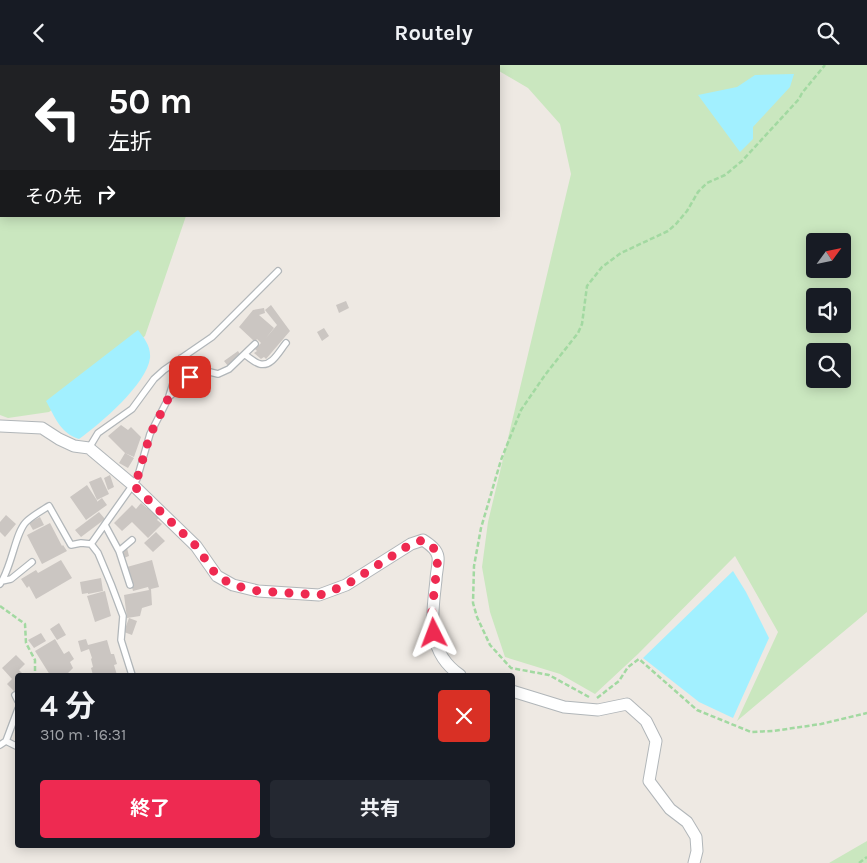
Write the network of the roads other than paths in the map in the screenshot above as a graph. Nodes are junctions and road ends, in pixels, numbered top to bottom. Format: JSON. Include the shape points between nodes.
{"nodes":[{"id":1,"x":278,"y":271,"type":"dead end"},
{"id":2,"x":286,"y":343,"type":"dead end"},
{"id":3,"x":255,"y":344,"type":"dead end"},
{"id":4,"x":245,"y":355,"type":"junction"},
{"id":5,"x":181,"y":358,"type":"junction"},
{"id":6,"x":169,"y":397,"type":"junction"},
{"id":7,"x":0,"y":426,"type":"edge"},
{"id":8,"x":88,"y":448,"type":"junction"},
{"id":9,"x":133,"y":485,"type":"junction"},
{"id":10,"x":105,"y":525,"type":"junction"},
{"id":11,"x":132,"y":540,"type":"dead end"},
{"id":12,"x":91,"y":544,"type":"junction"},
{"id":13,"x":119,"y":551,"type":"junction"},
{"id":14,"x":32,"y":562,"type":"dead end"},
{"id":15,"x":1,"y":582,"type":"edge"},
{"id":16,"x":130,"y":585,"type":"dead end"},
{"id":17,"x":131,"y":673,"type":"edge"},
{"id":18,"x":457,"y":673,"type":"edge"},
{"id":19,"x":515,"y":692,"type":"edge"},
{"id":20,"x":15,"y":716,"type":"edge"},
{"id":21,"x":3,"y":743,"type":"edge"},
{"id":22,"x":694,"y":863,"type":"edge"}],
"edges":[{"from":1,"to":5,"type":"lane","via":[[212,337]]},
{"from":2,"to":4,"type":"lane","via":[[266,363],[260,364]]},
{"from":3,"to":4,"type":"lane"},
{"from":4,"to":6,"type":"lane","via":[[218,374],[206,371],[190,377]]},
{"from":5,"to":6,"type":"lane"},
{"from":5,"to":8,"type":"lane","via":[[154,379],[132,409],[98,433]]},
{"from":6,"to":9,"type":"lane","via":[[150,435]]},
{"from":7,"to":8,"type":"street","via":[[42,428],[74,446]]},
{"from":8,"to":9,"type":"street"},
{"from":9,"to":10,"type":"lane"},
{"from":9,"to":18,"type":"street","via":[[196,546],[217,576],[233,585],[258,591],[320,595],[346,585],[411,544],[423,540],[433,547],[438,557],[431,620],[436,646],[448,667]]},
{"from":10,"to":12,"type":"lane"},
{"from":10,"to":13,"type":"lane"},
{"from":11,"to":13,"type":"lane"},
{"from":12,"to":15,"type":"lane","via":[[71,545],[49,507],[22,527],[10,567]]},
{"from":12,"to":17,"type":"lane","via":[[98,553],[123,616],[120,640]]},
{"from":13,"to":16,"type":"lane"},
{"from":14,"to":15,"type":"lane","via":[[11,579]]},
{"from":19,"to":22,"type":"street","via":[[564,707],[598,710],[627,704],[646,721],[656,741],[649,781],[670,809],[687,822],[696,837]]},
{"from":20,"to":21,"type":"lane"}]}
